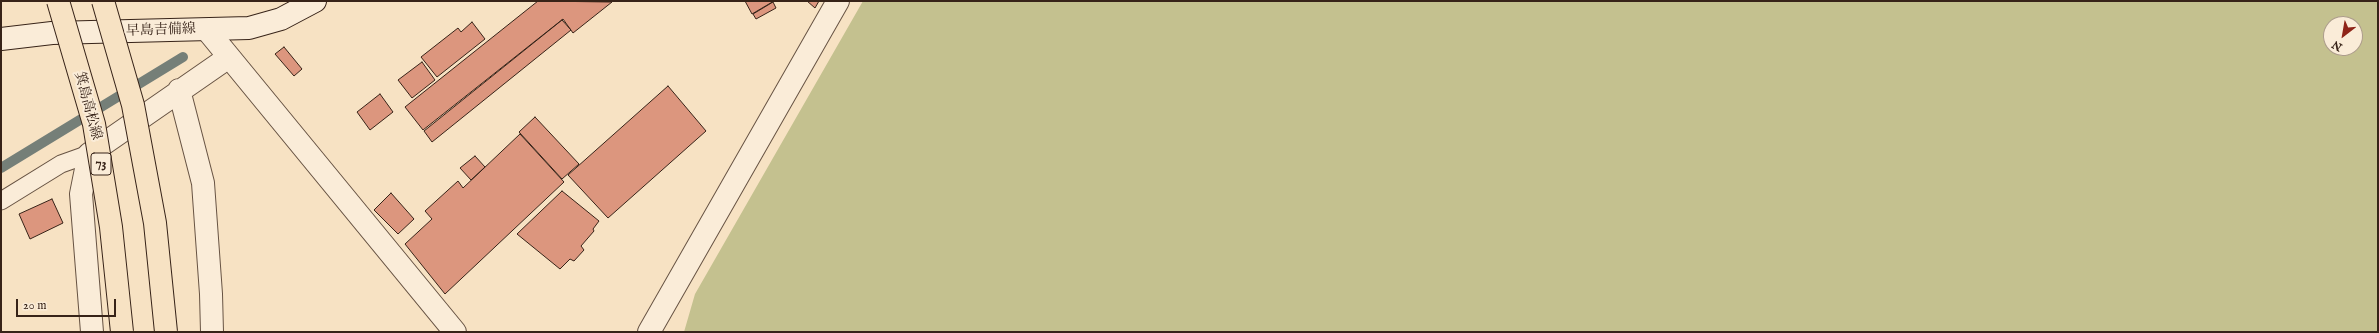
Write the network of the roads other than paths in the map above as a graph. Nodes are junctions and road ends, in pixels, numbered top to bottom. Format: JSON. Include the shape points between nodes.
{"nodes":[{"id":1,"x":58,"y":1,"type":"edge"},
{"id":2,"x":104,"y":1,"type":"edge"},
{"id":3,"x":315,"y":1,"type":"edge"},
{"id":4,"x":838,"y":1,"type":"edge"},
{"id":5,"x":207,"y":30,"type":"junction"},
{"id":6,"x":1,"y":38,"type":"edge"},
{"id":7,"x":229,"y":57,"type":"junction"},
{"id":8,"x":179,"y":90,"type":"junction"},
{"id":9,"x":89,"y":154,"type":"junction"},
{"id":10,"x":1,"y":201,"type":"edge"},
{"id":11,"x":92,"y":332,"type":"edge"},
{"id":12,"x":122,"y":332,"type":"edge"},
{"id":13,"x":166,"y":332,"type":"edge"},
{"id":14,"x":212,"y":332,"type":"edge"},
{"id":15,"x":455,"y":332,"type":"edge"},
{"id":16,"x":649,"y":332,"type":"edge"}],
"edges":[{"from":1,"to":12,"type":"main road","name":"箕島高松線","number":"73","bridge":true,"via":[[94,124],[111,227]]},
{"from":2,"to":13,"type":"main road","bridge":true,"via":[[133,105],[151,201]]},
{"from":3,"to":5,"type":"street","name":"早島吉備線","via":[[281,19],[249,28]]},
{"from":4,"to":16,"type":"street"},
{"from":5,"to":6,"type":"street","name":"早島吉備線","via":[[52,33]]},
{"from":5,"to":7,"type":"street"},
{"from":7,"to":8,"type":"street"},
{"from":7,"to":15,"type":"street"},
{"from":8,"to":9,"type":"street"},
{"from":8,"to":14,"type":"street","via":[[203,183]]},
{"from":9,"to":10,"type":"lane","via":[[60,164]]},
{"from":9,"to":11,"type":"street","via":[[81,194]]}]}
